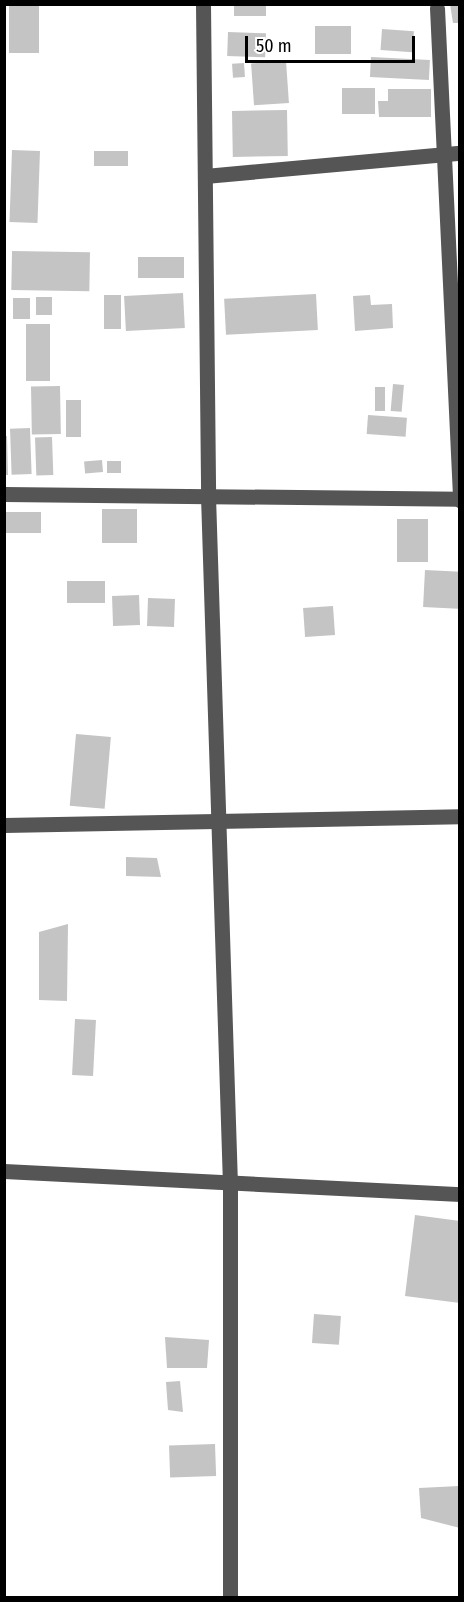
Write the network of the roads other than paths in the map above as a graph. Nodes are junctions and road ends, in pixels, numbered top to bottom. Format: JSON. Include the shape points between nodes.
{"nodes":[{"id":1,"x":203,"y":4,"type":"edge"},
{"id":2,"x":437,"y":8,"type":"dead end"},
{"id":3,"x":459,"y":153,"type":"edge"},
{"id":4,"x":442,"y":154,"type":"junction"},
{"id":5,"x":205,"y":176,"type":"junction"},
{"id":6,"x":4,"y":494,"type":"edge"},
{"id":7,"x":208,"y":496,"type":"junction"},
{"id":8,"x":459,"y":499,"type":"edge"},
{"id":9,"x":459,"y":816,"type":"edge"},
{"id":10,"x":219,"y":821,"type":"junction"},
{"id":11,"x":4,"y":825,"type":"edge"},
{"id":12,"x":4,"y":1171,"type":"edge"},
{"id":13,"x":230,"y":1183,"type":"junction"},
{"id":14,"x":459,"y":1194,"type":"edge"},
{"id":15,"x":230,"y":1598,"type":"edge"}],
"edges":[{"from":1,"to":5,"type":"street"},
{"from":2,"to":4,"type":"street"},
{"from":3,"to":4,"type":"street"},
{"from":4,"to":5,"type":"street"},
{"from":4,"to":8,"type":"street"},
{"from":5,"to":7,"type":"street"},
{"from":6,"to":7,"type":"street"},
{"from":7,"to":8,"type":"street"},
{"from":7,"to":10,"type":"street"},
{"from":9,"to":10,"type":"street"},
{"from":10,"to":11,"type":"street"},
{"from":10,"to":13,"type":"street"},
{"from":12,"to":13,"type":"street"},
{"from":13,"to":14,"type":"street"},
{"from":13,"to":15,"type":"street"}]}
